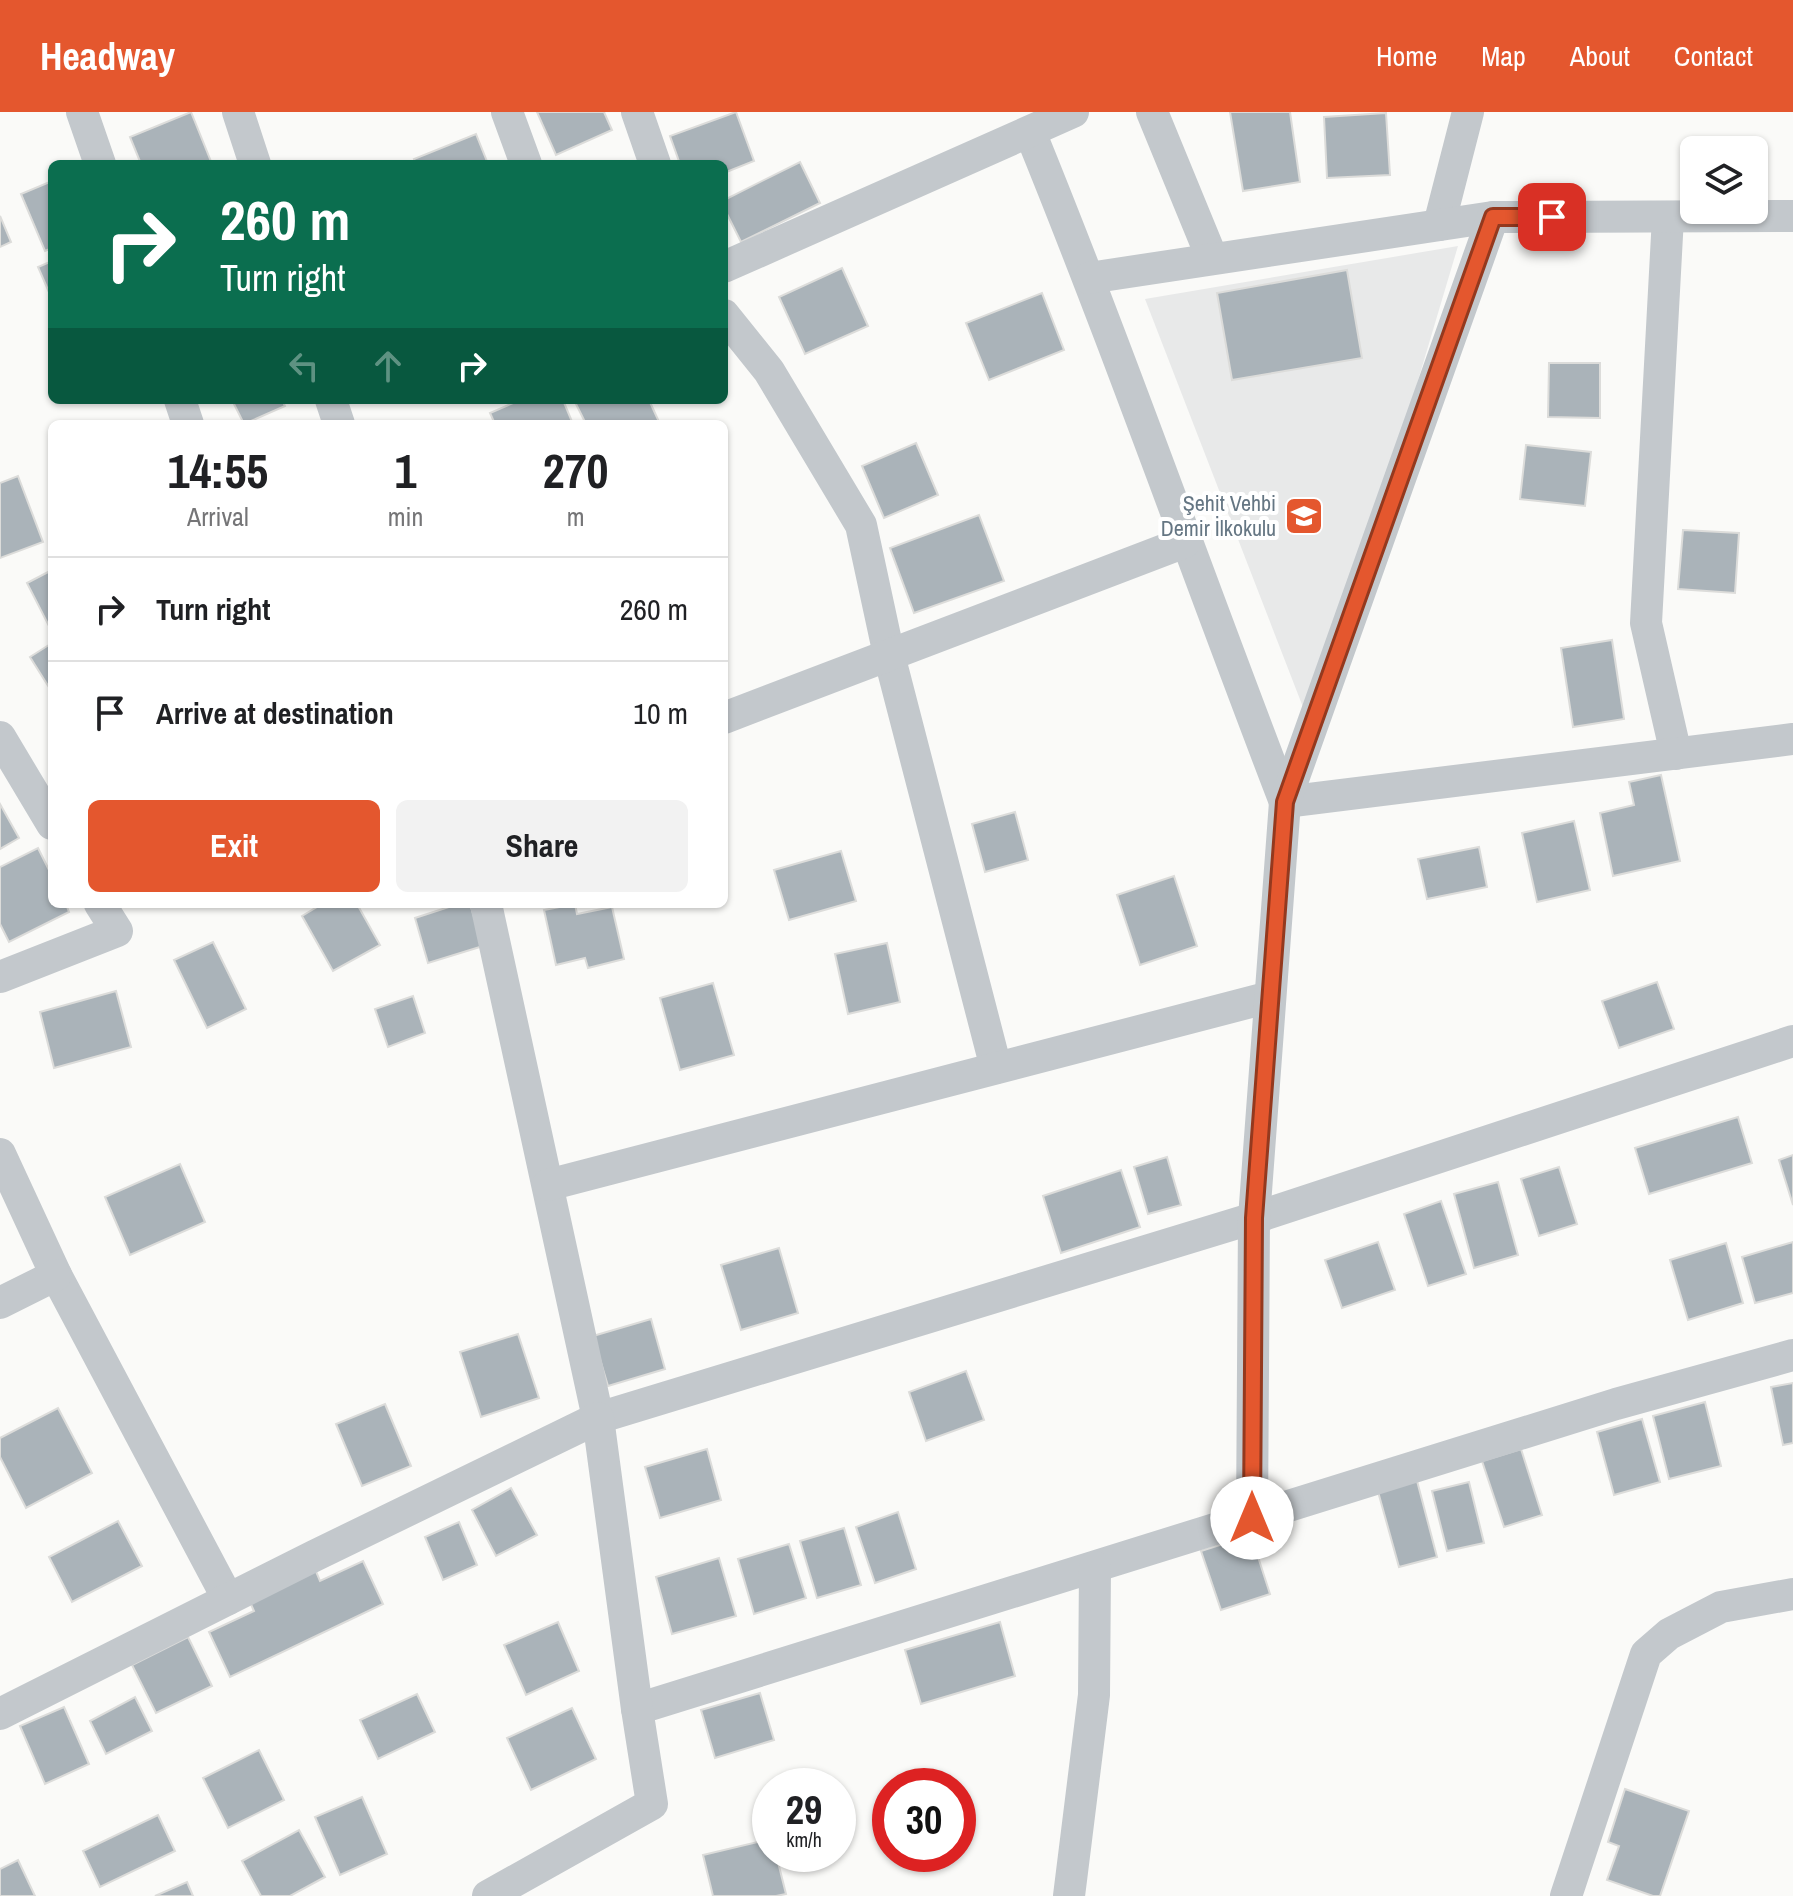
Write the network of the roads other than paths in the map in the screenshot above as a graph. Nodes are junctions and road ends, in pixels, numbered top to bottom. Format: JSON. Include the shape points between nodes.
{"nodes":[{"id":1,"x":82,"y":112,"type":"edge"},
{"id":2,"x":238,"y":112,"type":"edge"},
{"id":3,"x":507,"y":112,"type":"edge"},
{"id":4,"x":637,"y":112,"type":"edge"},
{"id":5,"x":1073,"y":112,"type":"edge"},
{"id":6,"x":1152,"y":112,"type":"edge"},
{"id":7,"x":1468,"y":112,"type":"edge"},
{"id":8,"x":1030,"y":132,"type":"junction"},
{"id":9,"x":99,"y":160,"type":"edge"},
{"id":10,"x":254,"y":160,"type":"edge"},
{"id":11,"x":525,"y":160,"type":"edge"},
{"id":12,"x":654,"y":160,"type":"edge"},
{"id":13,"x":1793,"y":216,"type":"edge"},
{"id":14,"x":1493,"y":217,"type":"junction"},
{"id":15,"x":1668,"y":217,"type":"junction"},
{"id":16,"x":1439,"y":225,"type":"junction"},
{"id":17,"x":1212,"y":258,"type":"junction"},
{"id":18,"x":728,"y":265,"type":"edge"},
{"id":19,"x":1089,"y":278,"type":"junction"},
{"id":20,"x":728,"y":320,"type":"edge"},
{"id":21,"x":1185,"y":542,"type":"junction"},
{"id":22,"x":889,"y":655,"type":"junction"},
{"id":23,"x":728,"y":716,"type":"edge"},
{"id":24,"x":0,"y":737,"type":"edge"},
{"id":25,"x":1793,"y":739,"type":"edge"},
{"id":26,"x":1676,"y":754,"type":"junction"},
{"id":27,"x":1285,"y":802,"type":"junction"},
{"id":28,"x":48,"y":817,"type":"edge"},
{"id":29,"x":103,"y":908,"type":"edge"},
{"id":30,"x":487,"y":908,"type":"edge"},
{"id":31,"x":0,"y":977,"type":"edge"},
{"id":32,"x":1270,"y":997,"type":"junction"},
{"id":33,"x":1793,"y":1041,"type":"edge"},
{"id":34,"x":996,"y":1068,"type":"junction"},
{"id":35,"x":0,"y":1154,"type":"edge"},
{"id":36,"x":548,"y":1185,"type":"junction"},
{"id":37,"x":1254,"y":1218,"type":"junction"},
{"id":38,"x":56,"y":1275,"type":"junction"},
{"id":39,"x":0,"y":1303,"type":"edge"},
{"id":40,"x":1793,"y":1355,"type":"edge"},
{"id":41,"x":598,"y":1418,"type":"junction"},
{"id":42,"x":1252,"y":1518,"type":"junction"},
{"id":43,"x":1095,"y":1567,"type":"junction"},
{"id":44,"x":1793,"y":1594,"type":"edge"},
{"id":45,"x":228,"y":1599,"type":"junction"},
{"id":46,"x":637,"y":1709,"type":"junction"},
{"id":47,"x":0,"y":1714,"type":"edge"},
{"id":48,"x":488,"y":1896,"type":"edge"},
{"id":49,"x":1069,"y":1896,"type":"edge"},
{"id":50,"x":1566,"y":1896,"type":"edge"}],
"edges":[{"from":1,"to":9,"type":"street"},
{"from":2,"to":10,"type":"street"},
{"from":3,"to":11,"type":"street"},
{"from":4,"to":12,"type":"street"},
{"from":5,"to":8,"type":"street"},
{"from":6,"to":17,"type":"street"},
{"from":7,"to":16,"type":"street"},
{"from":8,"to":18,"type":"street"},
{"from":8,"to":19,"type":"street"},
{"from":13,"to":15,"type":"street"},
{"from":14,"to":15,"type":"street"},
{"from":14,"to":16,"type":"street"},
{"from":14,"to":27,"type":"street"},
{"from":15,"to":26,"type":"street","via":[[1646,623]]},
{"from":16,"to":17,"type":"street"},
{"from":17,"to":19,"type":"street"},
{"from":19,"to":21,"type":"street"},
{"from":20,"to":22,"type":"street","via":[[769,371],[861,525]]},
{"from":21,"to":22,"type":"street"},
{"from":21,"to":27,"type":"street"},
{"from":22,"to":23,"type":"street"},
{"from":22,"to":34,"type":"street"},
{"from":24,"to":28,"type":"street"},
{"from":25,"to":26,"type":"street"},
{"from":26,"to":27,"type":"street"},
{"from":27,"to":32,"type":"street"},
{"from":29,"to":31,"type":"street","via":[[117,931]]},
{"from":30,"to":36,"type":"street"},
{"from":32,"to":34,"type":"street"},
{"from":32,"to":37,"type":"street"},
{"from":33,"to":37,"type":"street"},
{"from":34,"to":36,"type":"street"},
{"from":35,"to":38,"type":"street"},
{"from":36,"to":41,"type":"street"},
{"from":37,"to":41,"type":"street"},
{"from":37,"to":42,"type":"street"},
{"from":38,"to":39,"type":"street"},
{"from":38,"to":45,"type":"street"},
{"from":40,"to":42,"type":"street","via":[[1616,1404]]},
{"from":41,"to":45,"type":"street"},
{"from":41,"to":46,"type":"street"},
{"from":42,"to":43,"type":"street"},
{"from":43,"to":46,"type":"street"},
{"from":43,"to":49,"type":"street","via":[[1094,1695]]},
{"from":44,"to":50,"type":"street","via":[[1721,1607],[1669,1634],[1646,1654]]},
{"from":45,"to":47,"type":"street"},
{"from":46,"to":48,"type":"street","via":[[652,1804]]}]}
